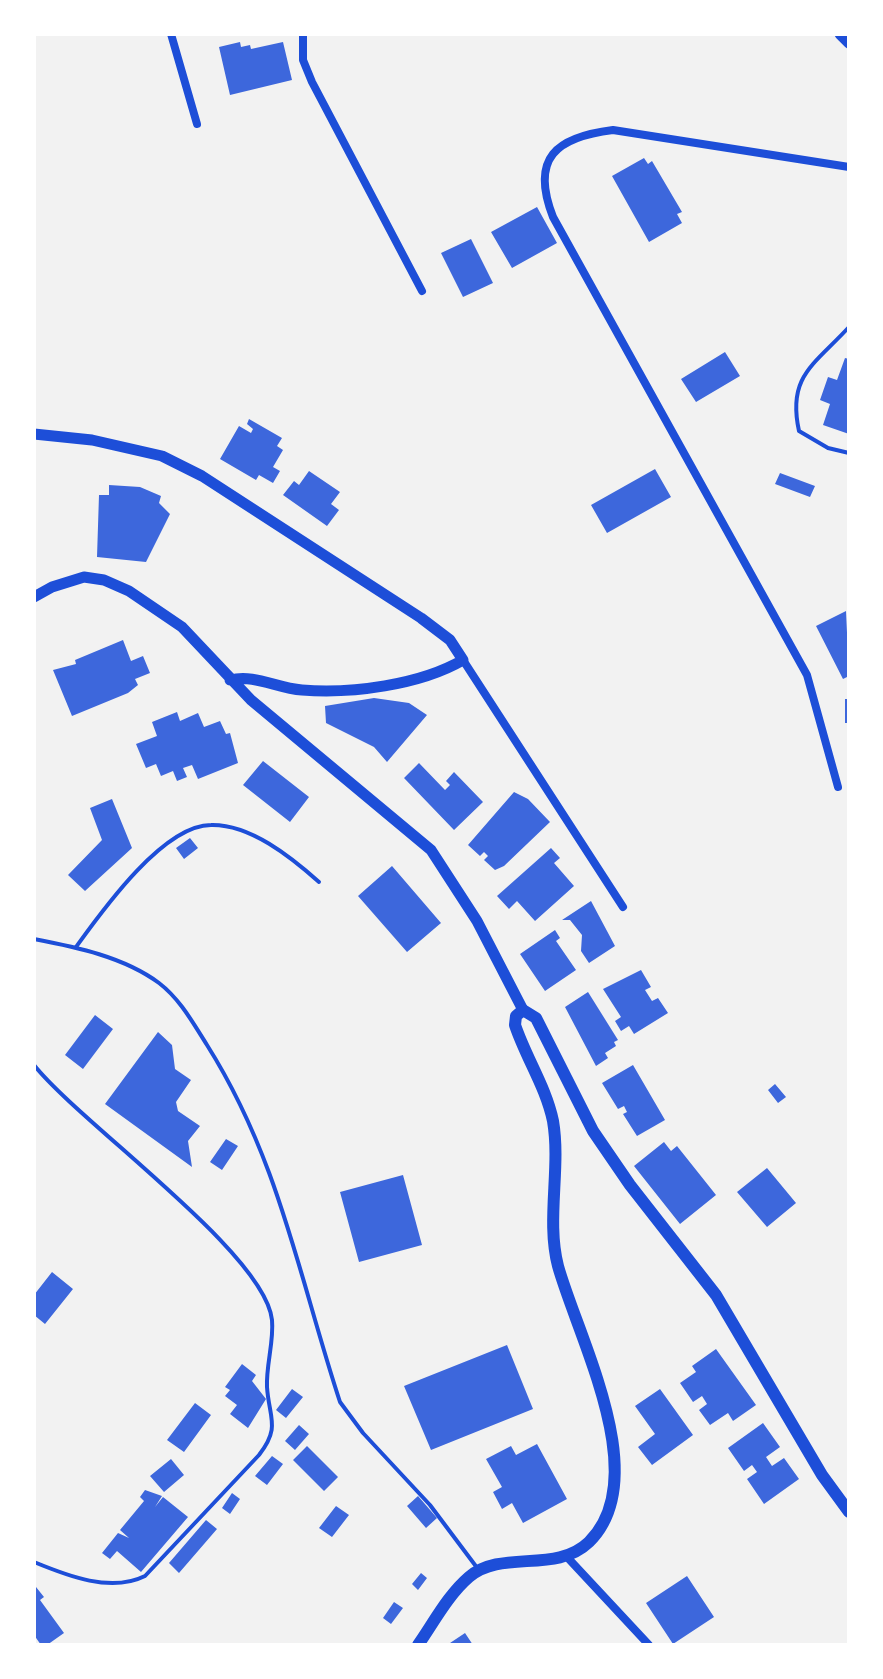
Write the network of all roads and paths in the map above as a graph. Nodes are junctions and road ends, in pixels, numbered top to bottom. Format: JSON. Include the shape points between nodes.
{"nodes":[{"id":1,"x":171,"y":34,"type":"edge"},
{"id":2,"x":303,"y":34,"type":"edge"},
{"id":3,"x":840,"y":34,"type":"edge"},
{"id":4,"x":849,"y":43,"type":"edge"},
{"id":5,"x":197,"y":124,"type":"dead end"},
{"id":6,"x":849,"y":167,"type":"edge"},
{"id":7,"x":422,"y":291,"type":"dead end"},
{"id":8,"x":849,"y":327,"type":"edge"},
{"id":9,"x":34,"y":434,"type":"edge"},
{"id":10,"x":849,"y":453,"type":"edge"},
{"id":11,"x":34,"y":597,"type":"edge"},
{"id":12,"x":463,"y":660,"type":"junction"},
{"id":13,"x":230,"y":680,"type":"junction"},
{"id":14,"x":838,"y":787,"type":"dead end"},
{"id":15,"x":319,"y":882,"type":"dead end"},
{"id":16,"x":623,"y":907,"type":"dead end"},
{"id":17,"x":34,"y":939,"type":"edge"},
{"id":18,"x":76,"y":947,"type":"junction"},
{"id":19,"x":523,"y":1010,"type":"junction"},
{"id":20,"x":34,"y":1065,"type":"edge"},
{"id":21,"x":849,"y":1512,"type":"edge"},
{"id":22,"x":567,"y":1557,"type":"junction"},
{"id":23,"x":34,"y":1562,"type":"edge"},
{"id":24,"x":480,"y":1571,"type":"junction"},
{"id":25,"x":418,"y":1645,"type":"edge"},
{"id":26,"x":649,"y":1645,"type":"edge"}],
"edges":[{"from":1,"to":5,"type":"street"},
{"from":2,"to":7,"type":"street","via":[[303,60],[312,82]]},
{"from":3,"to":4,"type":"street"},
{"from":6,"to":14,"type":"street","via":[[613,130],[583,134],[560,145],[545,168],[544,180],[553,217],[807,675]]},
{"from":8,"to":10,"type":"lane","via":[[808,369],[793,402],[799,431]]},
{"from":9,"to":12,"type":"street","via":[[162,456],[202,476],[421,618],[450,640]]},
{"from":11,"to":13,"type":"street","via":[[84,577],[116,585],[182,627]]},
{"from":12,"to":13,"type":"street","via":[[427,678],[351,688],[302,690],[253,678]]},
{"from":12,"to":16,"type":"street"},
{"from":13,"to":19,"type":"street","via":[[431,850],[477,921]]},
{"from":15,"to":18,"type":"lane","via":[[253,836],[204,825],[174,839],[117,892]]},
{"from":17,"to":18,"type":"lane"},
{"from":18,"to":24,"type":"lane","via":[[141,972],[176,999],[189,1017],[220,1066],[273,1175],[340,1402]]},
{"from":19,"to":21,"type":"main road","via":[[531,1012],[544,1032],[599,1140],[716,1295]]},
{"from":19,"to":22,"type":"main road","via":[[515,1025],[553,1121],[558,1264],[609,1417],[614,1452],[613,1489],[598,1530]]},
{"from":20,"to":23,"type":"lane","via":[[209,1229],[261,1293],[272,1319],[267,1387],[273,1433],[259,1455],[145,1576],[130,1584],[109,1584]]},
{"from":22,"to":24,"type":"main road"},
{"from":22,"to":26,"type":"street"},
{"from":24,"to":25,"type":"main road","via":[[451,1596]]}]}
